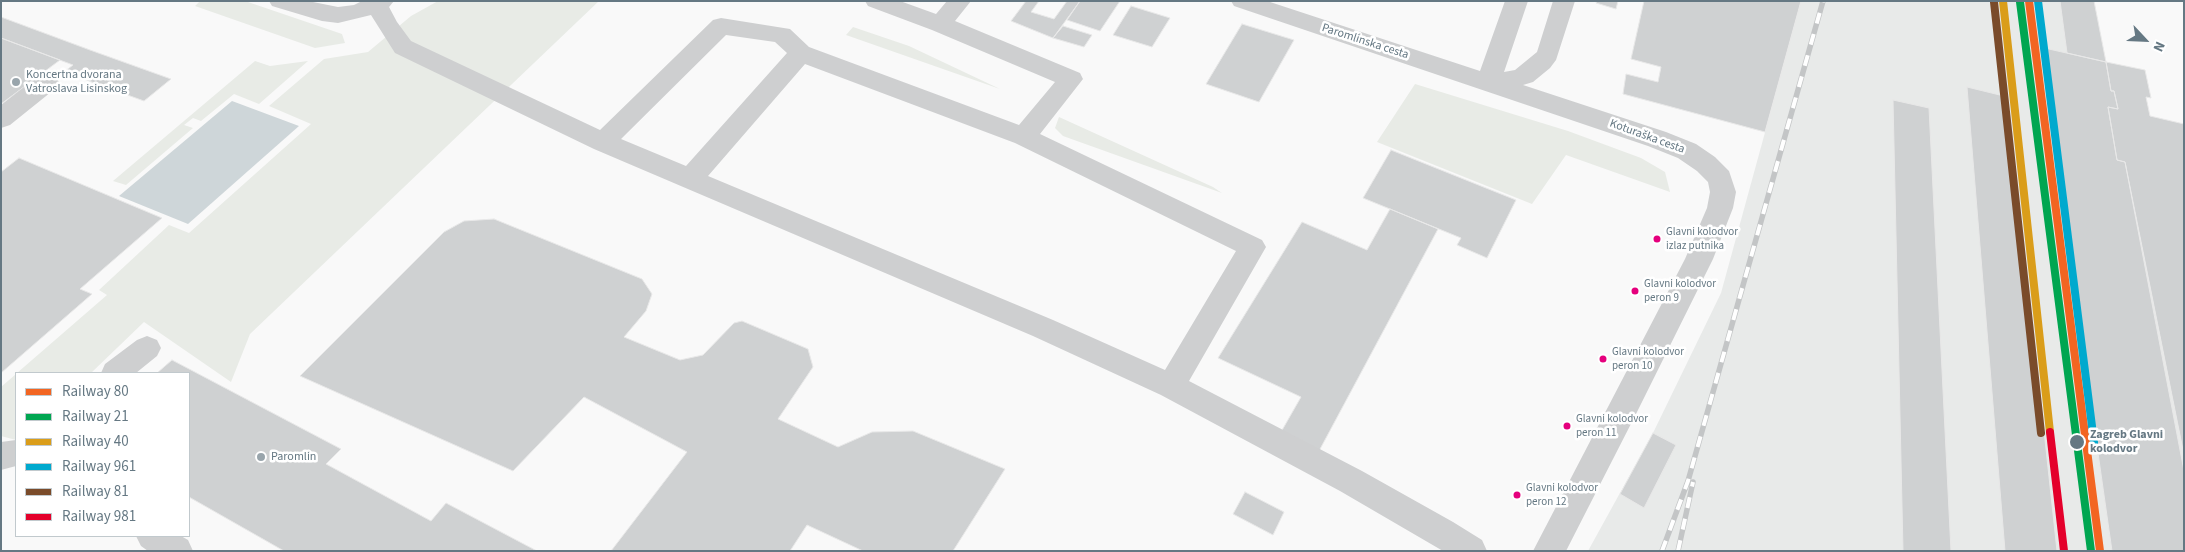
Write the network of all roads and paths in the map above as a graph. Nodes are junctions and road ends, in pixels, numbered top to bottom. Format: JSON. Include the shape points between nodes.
{"nodes":[{"id":1,"x":280,"y":1,"type":"edge"},
{"id":2,"x":876,"y":1,"type":"edge"},
{"id":3,"x":960,"y":1,"type":"edge"},
{"id":4,"x":1242,"y":1,"type":"edge"},
{"id":5,"x":1518,"y":1,"type":"edge"},
{"id":6,"x":1564,"y":1,"type":"edge"},
{"id":7,"x":380,"y":3,"type":"edge"},
{"id":8,"x":940,"y":24,"type":"junction"},
{"id":9,"x":801,"y":53,"type":"junction"},
{"id":10,"x":47,"y":82,"type":"dead end"},
{"id":11,"x":1488,"y":82,"type":"junction"},
{"id":12,"x":1,"y":119,"type":"edge"},
{"id":13,"x":1024,"y":137,"type":"junction"},
{"id":14,"x":603,"y":142,"type":"junction"},
{"id":15,"x":688,"y":180,"type":"junction"},
{"id":16,"x":147,"y":348,"type":"dead end"},
{"id":17,"x":117,"y":372,"type":"edge"},
{"id":18,"x":1171,"y":386,"type":"junction"},
{"id":19,"x":15,"y":454,"type":"edge"},
{"id":20,"x":1,"y":456,"type":"edge"},
{"id":21,"x":154,"y":537,"type":"edge"},
{"id":22,"x":177,"y":551,"type":"edge"},
{"id":23,"x":1471,"y":551,"type":"edge"},
{"id":24,"x":1549,"y":551,"type":"edge"}],
"edges":[{"from":1,"to":7,"type":"street","via":[[338,15],[358,12]]},
{"from":2,"to":8,"type":"street"},
{"from":3,"to":8,"type":"street"},
{"from":4,"to":11,"type":"street","name":"Paromlinska cesta"},
{"from":5,"to":11,"type":"street"},
{"from":6,"to":11,"type":"street","name":"Paromlinska cesta","via":[[1548,54],[1542,62],[1518,78]]},
{"from":7,"to":14,"type":"street","via":[[387,25],[403,47]]},
{"from":8,"to":13,"type":"street","via":[[1071,79]]},
{"from":9,"to":13,"type":"street"},
{"from":9,"to":14,"type":"street","via":[[782,35],[721,26]]},
{"from":9,"to":15,"type":"street"},
{"from":10,"to":12,"type":"street"},
{"from":11,"to":24,"type":"street","name":"Koturaška cesta","via":[[1687,151],[1720,178],[1723,192],[1720,208],[1699,259]]},
{"from":13,"to":18,"type":"street","via":[[1252,247]]},
{"from":14,"to":15,"type":"street"},
{"from":15,"to":18,"type":"street","via":[[1043,328]]},
{"from":16,"to":17,"type":"street"},
{"from":18,"to":23,"type":"street","via":[[1351,481]]},
{"from":19,"to":20,"type":"street"},
{"from":21,"to":22,"type":"street"}]}
